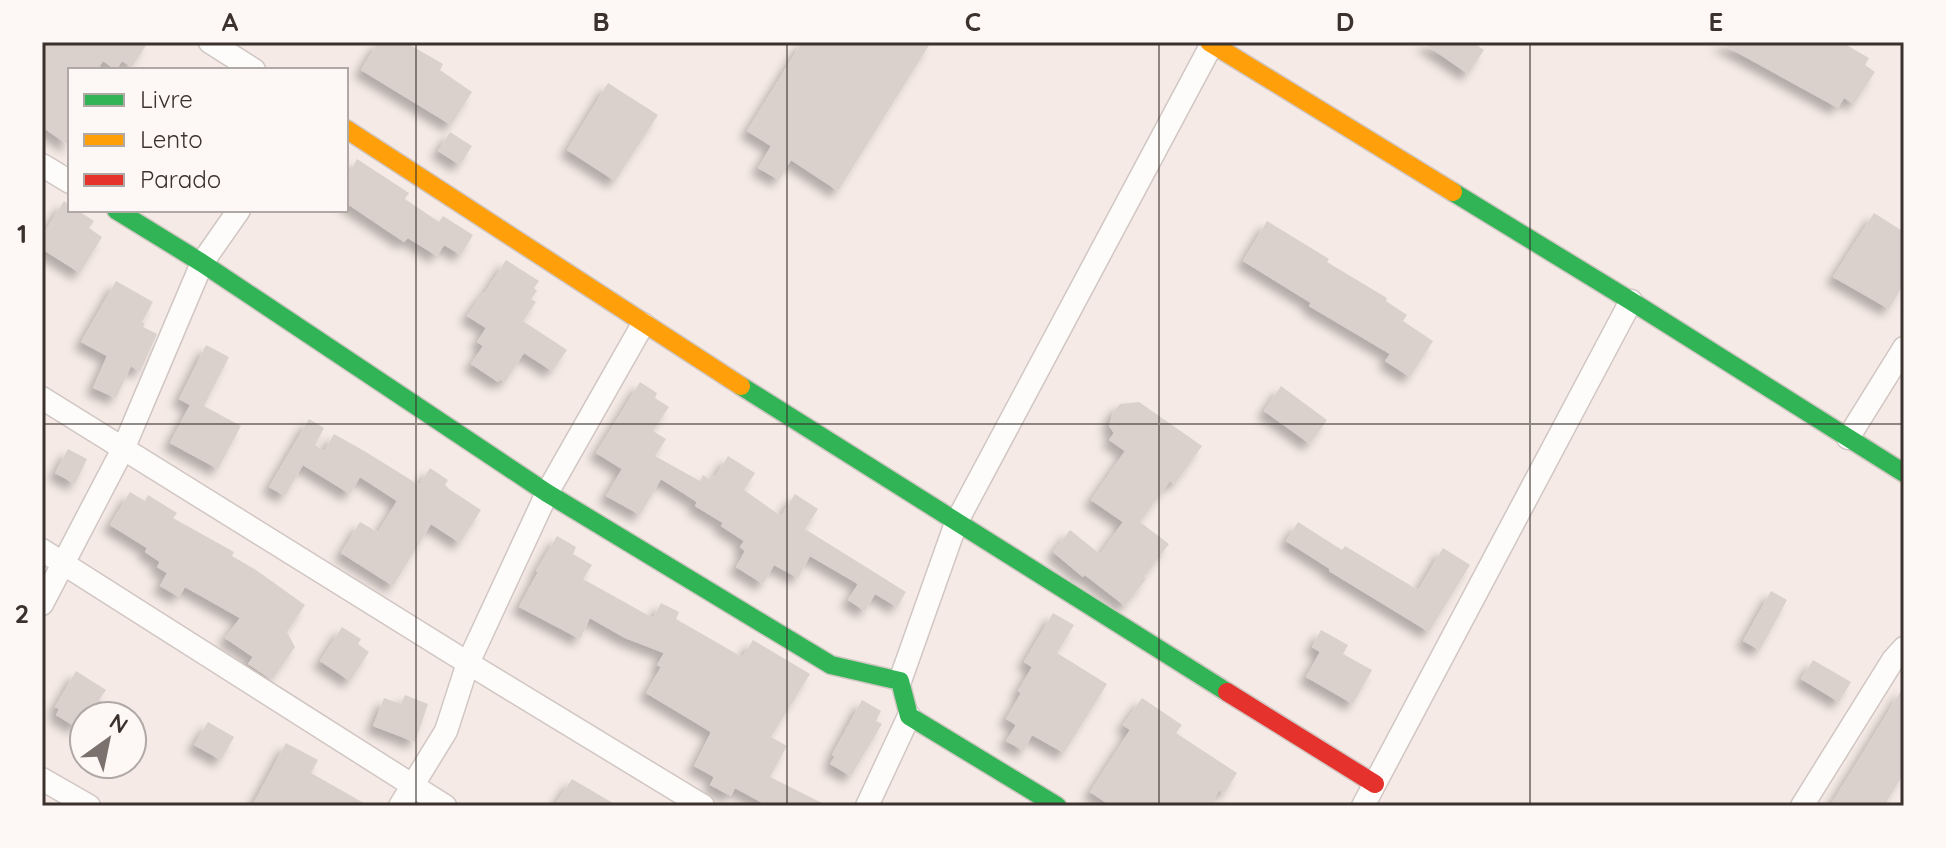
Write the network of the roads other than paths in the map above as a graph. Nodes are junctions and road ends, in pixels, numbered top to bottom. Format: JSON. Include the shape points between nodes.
{"nodes":[{"id":1,"x":210,"y":42,"type":"edge"},
{"id":2,"x":1211,"y":43,"type":"edge"},
{"id":3,"x":251,"y":68,"type":"edge"},
{"id":4,"x":348,"y":130,"type":"edge"},
{"id":5,"x":42,"y":165,"type":"edge"},
{"id":6,"x":68,"y":181,"type":"edge"},
{"id":7,"x":119,"y":212,"type":"edge"},
{"id":8,"x":238,"y":212,"type":"edge"},
{"id":9,"x":202,"y":263,"type":"junction"},
{"id":10,"x":1631,"y":301,"type":"junction"},
{"id":11,"x":643,"y":324,"type":"junction"},
{"id":12,"x":1904,"y":348,"type":"edge"},
{"id":13,"x":42,"y":398,"type":"edge"},
{"id":14,"x":1848,"y":438,"type":"junction"},
{"id":15,"x":124,"y":447,"type":"junction"},
{"id":16,"x":1904,"y":473,"type":"edge"},
{"id":17,"x":547,"y":493,"type":"junction"},
{"id":18,"x":956,"y":523,"type":"junction"},
{"id":19,"x":42,"y":550,"type":"edge"},
{"id":20,"x":63,"y":563,"type":"junction"},
{"id":21,"x":42,"y":604,"type":"edge"},
{"id":22,"x":1904,"y":648,"type":"edge"},
{"id":23,"x":468,"y":663,"type":"junction"},
{"id":24,"x":900,"y":681,"type":"junction"},
{"id":25,"x":909,"y":716,"type":"junction"},
{"id":26,"x":42,"y":779,"type":"edge"},
{"id":27,"x":1375,"y":784,"type":"junction"},
{"id":28,"x":412,"y":785,"type":"junction"},
{"id":29,"x":89,"y":806,"type":"edge"},
{"id":30,"x":400,"y":806,"type":"edge"},
{"id":31,"x":445,"y":806,"type":"edge"},
{"id":32,"x":703,"y":806,"type":"edge"},
{"id":33,"x":867,"y":806,"type":"edge"},
{"id":34,"x":1057,"y":806,"type":"edge"},
{"id":35,"x":1363,"y":806,"type":"edge"},
{"id":36,"x":1802,"y":806,"type":"edge"}],
"edges":[{"from":1,"to":3,"type":"street"},
{"from":2,"to":10,"type":"street"},
{"from":2,"to":18,"type":"street"},
{"from":4,"to":11,"type":"street"},
{"from":5,"to":6,"type":"street"},
{"from":7,"to":9,"type":"street"},
{"from":8,"to":9,"type":"street"},
{"from":9,"to":15,"type":"street"},
{"from":9,"to":17,"type":"street"},
{"from":10,"to":14,"type":"street"},
{"from":10,"to":27,"type":"street"},
{"from":11,"to":17,"type":"street"},
{"from":11,"to":18,"type":"street"},
{"from":12,"to":14,"type":"street"},
{"from":13,"to":15,"type":"street"},
{"from":14,"to":16,"type":"street"},
{"from":15,"to":20,"type":"street"},
{"from":15,"to":23,"type":"street"},
{"from":17,"to":23,"type":"street"},
{"from":17,"to":24,"type":"street","via":[[831,665]]},
{"from":18,"to":24,"type":"street"},
{"from":18,"to":27,"type":"street"},
{"from":19,"to":20,"type":"street"},
{"from":20,"to":21,"type":"street"},
{"from":20,"to":28,"type":"street"},
{"from":22,"to":36,"type":"street"},
{"from":23,"to":28,"type":"street","via":[[446,731]]},
{"from":23,"to":32,"type":"street"},
{"from":24,"to":25,"type":"street"},
{"from":25,"to":33,"type":"street"},
{"from":25,"to":34,"type":"street"},
{"from":26,"to":29,"type":"street"},
{"from":27,"to":35,"type":"street"},
{"from":28,"to":30,"type":"street"},
{"from":28,"to":31,"type":"street"}]}
